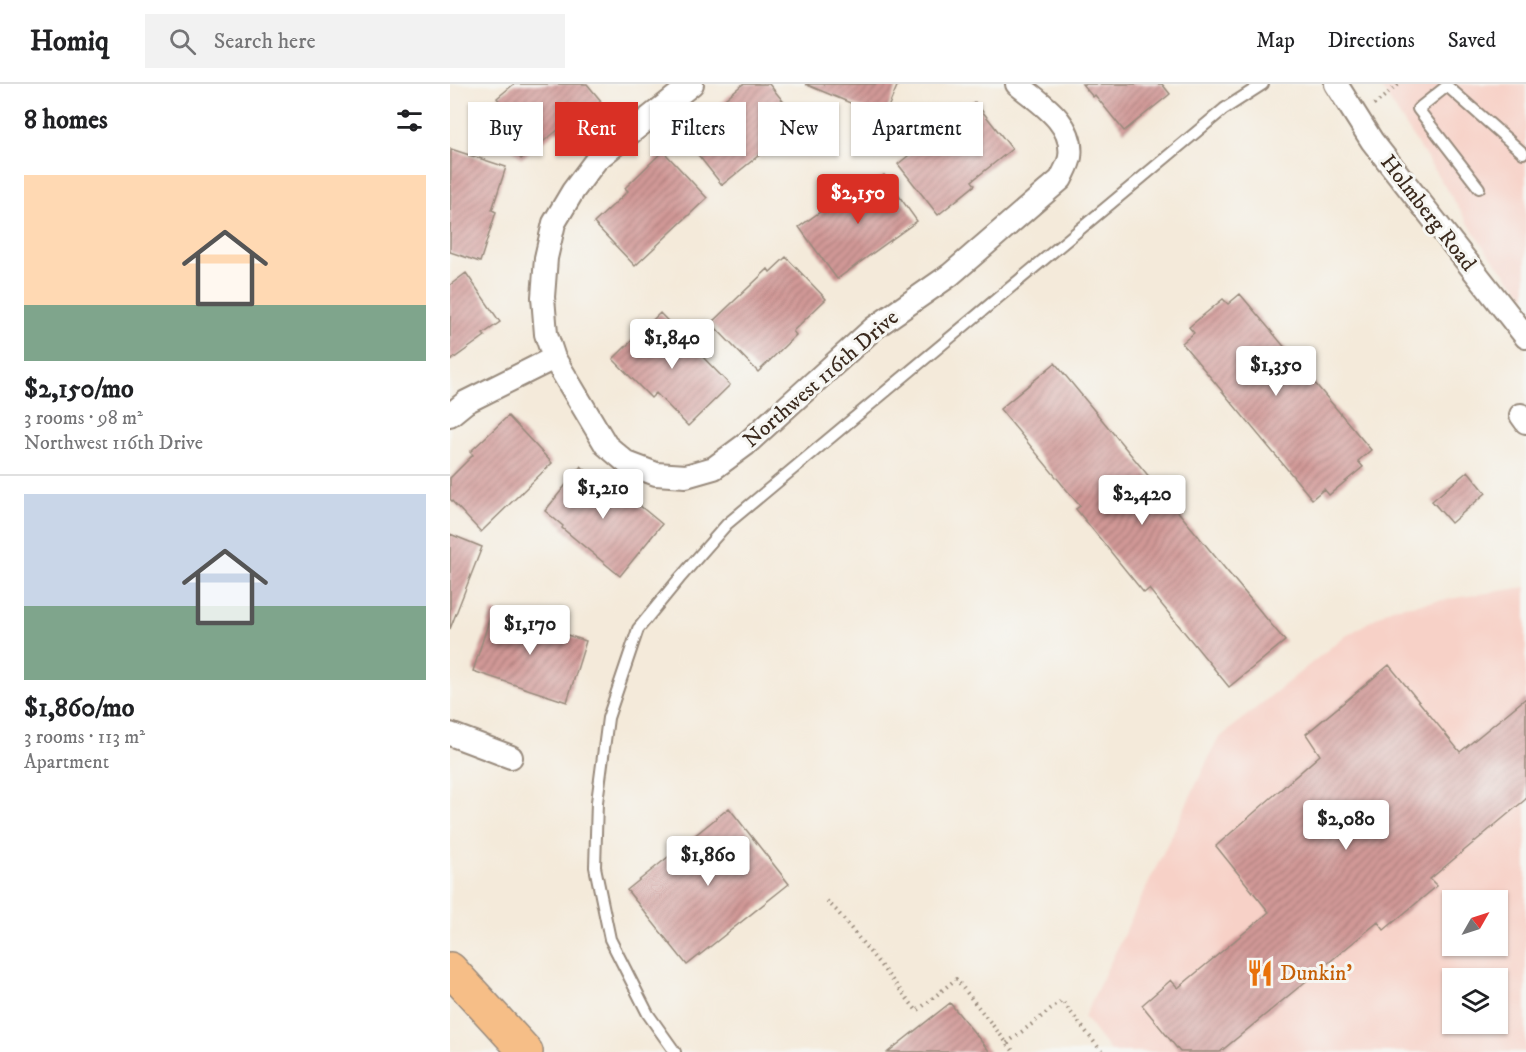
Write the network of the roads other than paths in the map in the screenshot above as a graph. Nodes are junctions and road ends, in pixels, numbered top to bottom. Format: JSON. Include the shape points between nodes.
{"nodes":[{"id":1,"x":692,"y":84,"type":"edge"},
{"id":2,"x":1017,"y":84,"type":"edge"},
{"id":3,"x":1263,"y":84,"type":"edge"},
{"id":4,"x":1336,"y":84,"type":"edge"},
{"id":5,"x":1523,"y":153,"type":"dead end"},
{"id":6,"x":1479,"y":188,"type":"dead end"},
{"id":7,"x":1526,"y":337,"type":"edge"},
{"id":8,"x":554,"y":358,"type":"junction"},
{"id":9,"x":450,"y":415,"type":"edge"},
{"id":10,"x":450,"y":734,"type":"edge"},
{"id":11,"x":511,"y":757,"type":"dead end"},
{"id":12,"x":450,"y":969,"type":"edge"},
{"id":13,"x":526,"y":1052,"type":"edge"},
{"id":14,"x":675,"y":1052,"type":"edge"}],
"edges":[{"from":1,"to":8,"type":"street","name":"Northwest 116th Drive","via":[[597,159],[554,223],[543,297],[546,334]]},
{"from":2,"to":8,"type":"street","name":"Northwest 116th Drive","via":[[1062,123],[1070,157],[1061,179],[950,275],[874,328],[745,445],[714,468],[686,476],[656,474],[627,463],[606,445]]},
{"from":3,"to":14,"type":"lane","via":[[1224,109],[727,524],[638,629],[608,718],[597,802],[595,867],[610,939],[648,1014]]},
{"from":4,"to":7,"type":"street","name":"Holmberg Road","via":[[1372,141]]},
{"from":5,"to":6,"type":"lane","via":[[1447,86],[1418,109]]},
{"from":8,"to":9,"type":"street","via":[[466,402]]},
{"from":10,"to":11,"type":"street"},
{"from":12,"to":13,"type":"highway"}]}
